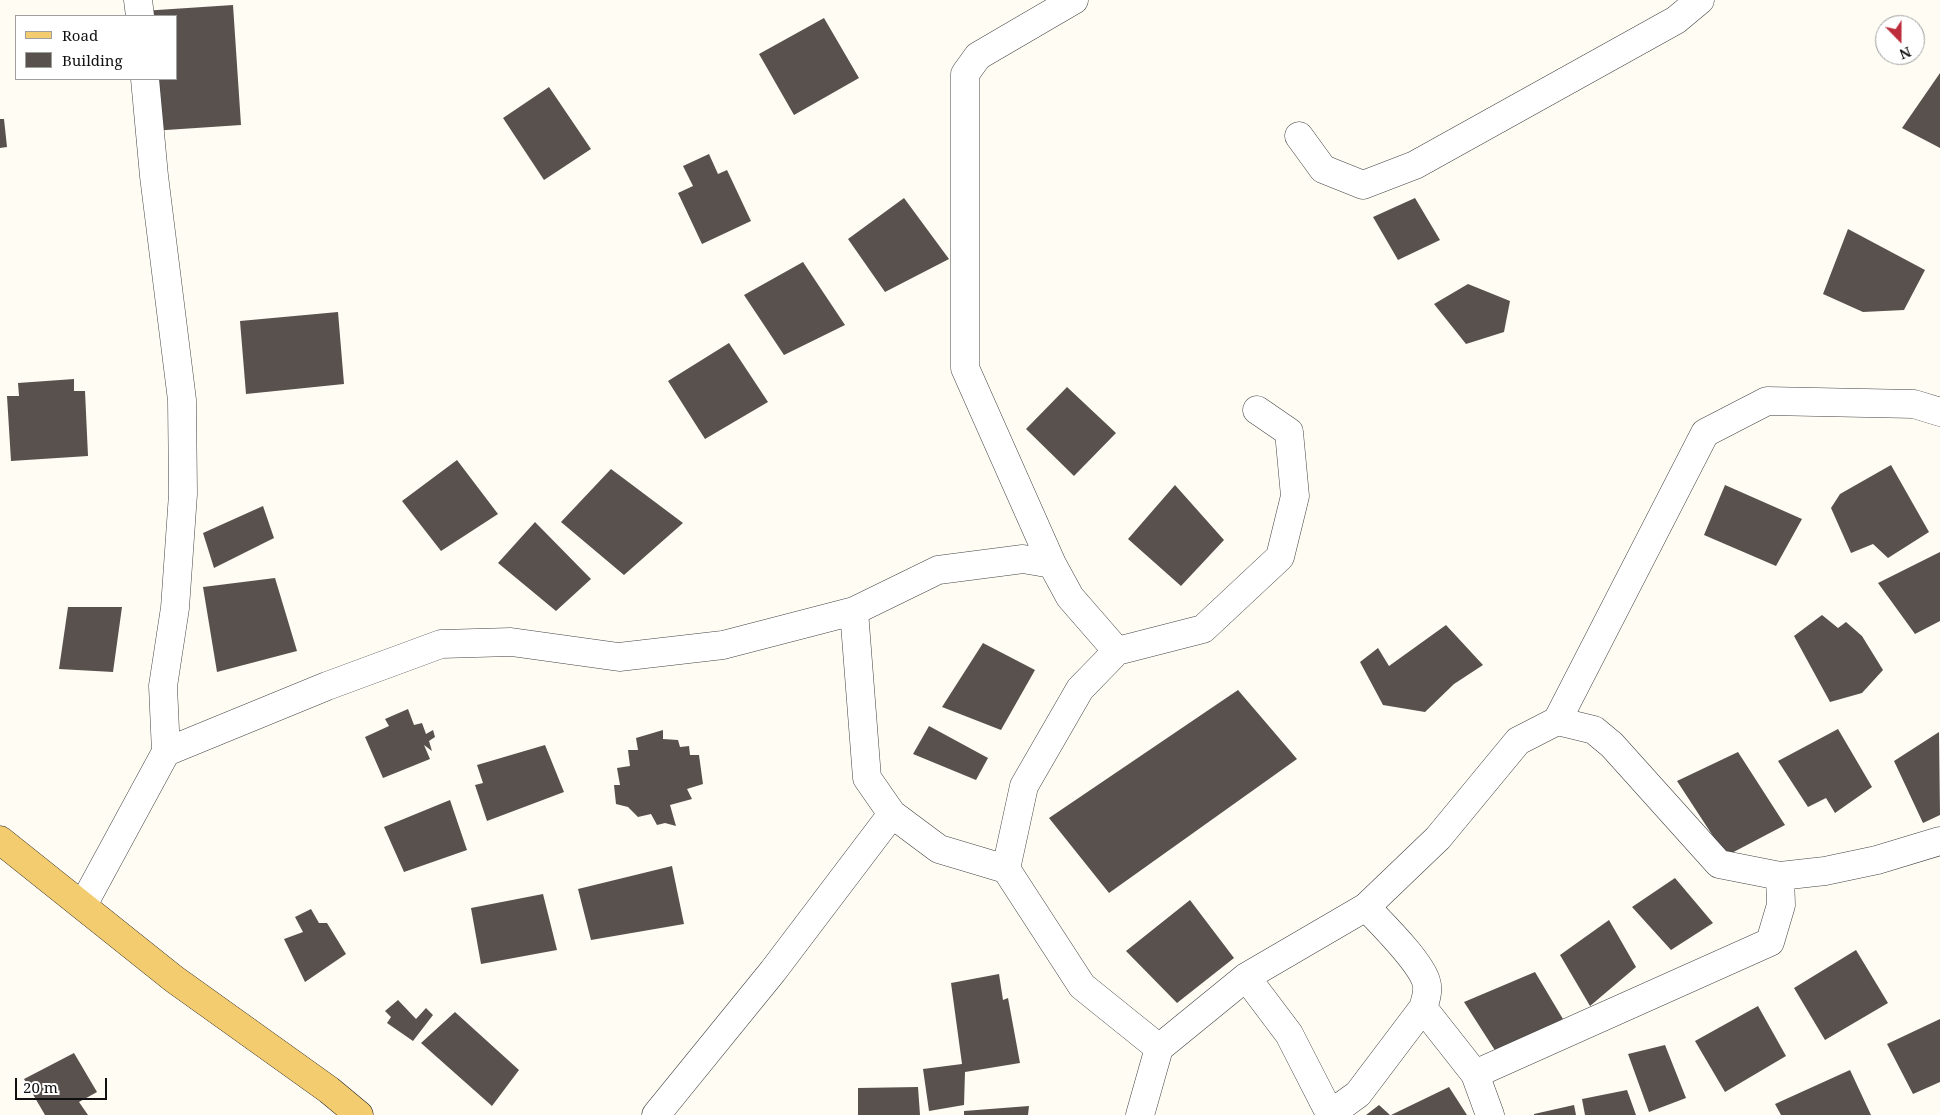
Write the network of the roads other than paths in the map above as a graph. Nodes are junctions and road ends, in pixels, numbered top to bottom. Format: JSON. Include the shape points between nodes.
{"nodes":[{"id":1,"x":138,"y":0,"type":"edge"},
{"id":2,"x":1074,"y":0,"type":"edge"},
{"id":3,"x":1700,"y":0,"type":"edge"},
{"id":4,"x":140,"y":15,"type":"edge"},
{"id":5,"x":145,"y":80,"type":"edge"},
{"id":6,"x":1299,"y":136,"type":"dead end"},
{"id":7,"x":1257,"y":410,"type":"dead end"},
{"id":8,"x":1940,"y":412,"type":"edge"},
{"id":9,"x":1052,"y":564,"type":"junction"},
{"id":10,"x":854,"y":611,"type":"junction"},
{"id":11,"x":1117,"y":651,"type":"junction"},
{"id":12,"x":1557,"y":721,"type":"junction"},
{"id":13,"x":166,"y":752,"type":"junction"},
{"id":14,"x":892,"y":814,"type":"junction"},
{"id":15,"x":0,"y":840,"type":"edge"},
{"id":16,"x":1940,"y":842,"type":"edge"},
{"id":17,"x":1006,"y":869,"type":"junction"},
{"id":18,"x":1780,"y":876,"type":"junction"},
{"id":19,"x":83,"y":905,"type":"junction"},
{"id":20,"x":1366,"y":907,"type":"junction"},
{"id":21,"x":1246,"y":977,"type":"junction"},
{"id":22,"x":1423,"y":1008,"type":"junction"},
{"id":23,"x":1159,"y":1048,"type":"junction"},
{"id":24,"x":1475,"y":1074,"type":"junction"},
{"id":25,"x":1329,"y":1114,"type":"edge"},
{"id":26,"x":360,"y":1115,"type":"edge"},
{"id":27,"x":656,"y":1115,"type":"edge"},
{"id":28,"x":1140,"y":1115,"type":"edge"},
{"id":29,"x":1490,"y":1115,"type":"edge"}],
"edges":[{"from":1,"to":4,"type":"street"},
{"from":2,"to":9,"type":"street","via":[[978,56],[965,74],[965,368]]},
{"from":3,"to":6,"type":"street","via":[[1676,20],[1415,165],[1363,185],[1323,169]]},
{"from":5,"to":13,"type":"street","via":[[182,400],[182,503],[175,608],[163,686]]},
{"from":7,"to":11,"type":"street","via":[[1288,432],[1295,496],[1280,557],[1203,629]]},
{"from":8,"to":12,"type":"street","via":[[1914,404],[1767,402],[1705,433]]},
{"from":9,"to":10,"type":"street","via":[[1023,559],[938,570]]},
{"from":9,"to":11,"type":"street","via":[[1070,597]]},
{"from":10,"to":13,"type":"street","via":[[723,645],[619,657],[511,642],[441,644],[327,686]]},
{"from":10,"to":14,"type":"street","via":[[867,778]]},
{"from":11,"to":17,"type":"street","via":[[1080,689],[1024,786]]},
{"from":12,"to":18,"type":"street","via":[[1594,730],[1606,740],[1719,864]]},
{"from":12,"to":20,"type":"street","via":[[1518,741],[1438,838]]},
{"from":13,"to":19,"type":"street"},
{"from":14,"to":17,"type":"street","via":[[938,849]]},
{"from":14,"to":27,"type":"street","via":[[773,972]]},
{"from":15,"to":19,"type":"main road"},
{"from":16,"to":18,"type":"street","via":[[1877,860]]},
{"from":17,"to":23,"type":"street","via":[[1082,986]]},
{"from":18,"to":24,"type":"street","via":[[1781,905],[1770,942]]},
{"from":19,"to":26,"type":"main road","via":[[174,978]]},
{"from":20,"to":21,"type":"street"},
{"from":20,"to":22,"type":"street","via":[[1418,965],[1428,994]]},
{"from":21,"to":23,"type":"street"},
{"from":21,"to":25,"type":"street","via":[[1289,1034]]},
{"from":22,"to":24,"type":"street"},
{"from":22,"to":25,"type":"street","via":[[1358,1094]]},
{"from":23,"to":28,"type":"street"},
{"from":24,"to":29,"type":"street"}]}
